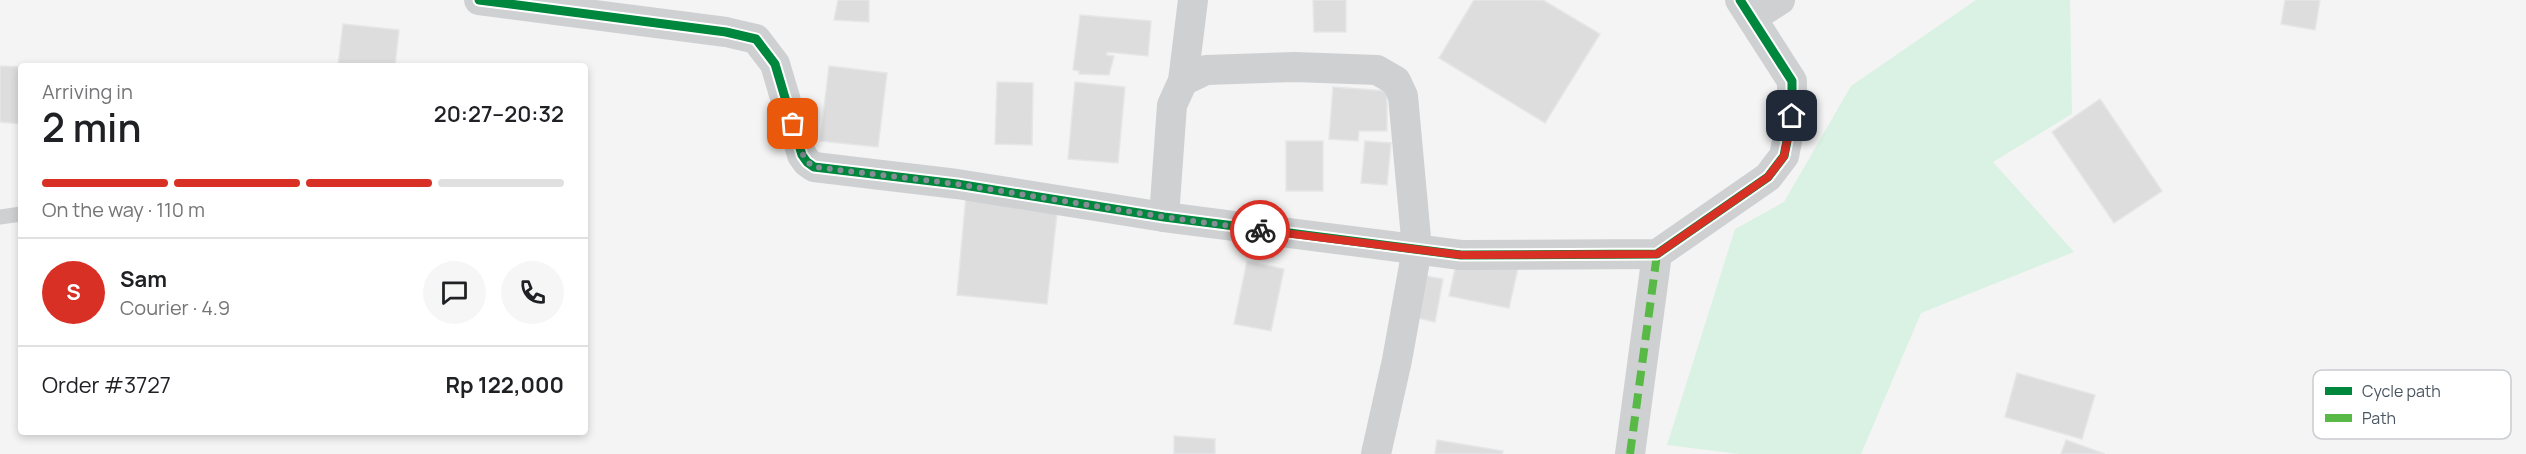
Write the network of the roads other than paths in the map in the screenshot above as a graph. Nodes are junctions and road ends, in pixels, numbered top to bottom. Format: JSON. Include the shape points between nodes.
{"nodes":[{"id":1,"x":479,"y":0,"type":"edge"},
{"id":2,"x":1193,"y":0,"type":"edge"},
{"id":3,"x":1780,"y":0,"type":"edge"},
{"id":4,"x":515,"y":2,"type":"edge"},
{"id":5,"x":1746,"y":9,"type":"edge"},
{"id":6,"x":1183,"y":81,"type":"junction"},
{"id":7,"x":18,"y":214,"type":"edge"},
{"id":8,"x":0,"y":217,"type":"edge"},
{"id":9,"x":1164,"y":217,"type":"junction"},
{"id":10,"x":1417,"y":249,"type":"junction"},
{"id":11,"x":1657,"y":254,"type":"junction"},
{"id":12,"x":1376,"y":454,"type":"edge"},
{"id":13,"x":1630,"y":454,"type":"edge"}],
"edges":[{"from":1,"to":4,"type":"street"},
{"from":2,"to":6,"type":"street"},
{"from":3,"to":5,"type":"street"},
{"from":4,"to":9,"type":"street","via":[[756,39],[775,64],[802,155],[814,167],[957,184]]},
{"from":5,"to":11,"type":"street","via":[[1792,81],[1792,116],[1784,156],[1768,177]]},
{"from":6,"to":9,"type":"street","via":[[1172,105]]},
{"from":6,"to":10,"type":"street","via":[[1206,70],[1295,67],[1377,70],[1396,81],[1403,96]]},
{"from":7,"to":8,"type":"lane"},
{"from":9,"to":10,"type":"street"},
{"from":10,"to":11,"type":"street","via":[[1461,255]]},
{"from":10,"to":12,"type":"street","via":[[1398,360]]},
{"from":11,"to":13,"type":"street"}]}
